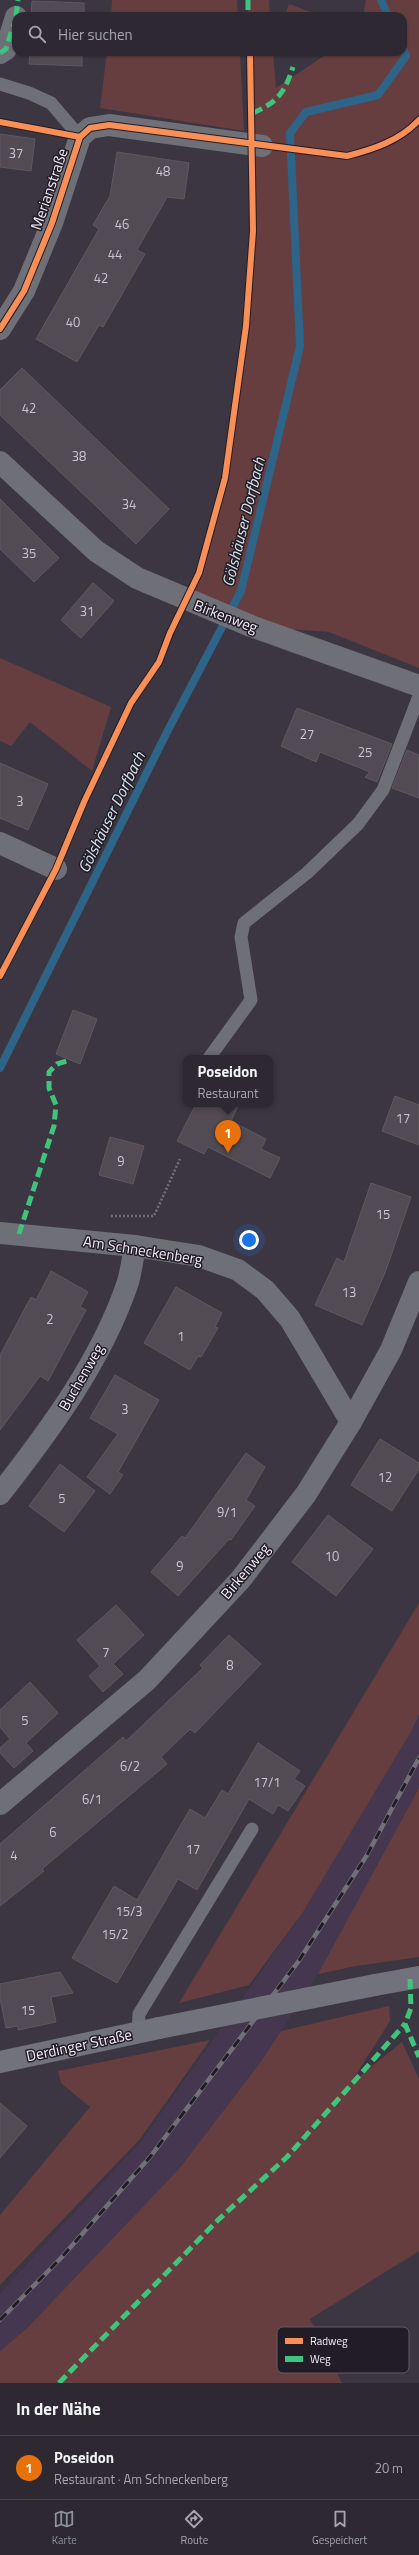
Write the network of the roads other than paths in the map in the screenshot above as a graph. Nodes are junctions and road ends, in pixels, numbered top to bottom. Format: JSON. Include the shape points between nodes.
{"nodes":[{"id":1,"x":18,"y":0,"type":"edge"},
{"id":2,"x":16,"y":12,"type":"edge"},
{"id":3,"x":12,"y":29,"type":"edge"},
{"id":4,"x":0,"y":53,"type":"edge"},
{"id":5,"x":0,"y":84,"type":"edge"},
{"id":6,"x":80,"y":137,"type":"junction"},
{"id":7,"x":262,"y":146,"type":"dead end"},
{"id":8,"x":0,"y":329,"type":"edge"},
{"id":9,"x":0,"y":462,"type":"edge"},
{"id":10,"x":419,"y":686,"type":"edge"},
{"id":11,"x":419,"y":696,"type":"edge"},
{"id":12,"x":0,"y":843,"type":"edge"},
{"id":13,"x":56,"y":869,"type":"dead end"},
{"id":14,"x":211,"y":1055,"type":"edge"},
{"id":15,"x":0,"y":1233,"type":"edge"},
{"id":16,"x":135,"y":1246,"type":"junction"},
{"id":17,"x":419,"y":1282,"type":"edge"},
{"id":18,"x":351,"y":1422,"type":"junction"},
{"id":19,"x":0,"y":1494,"type":"edge"},
{"id":20,"x":0,"y":1804,"type":"edge"},
{"id":21,"x":252,"y":1829,"type":"dead end"},
{"id":22,"x":419,"y":1977,"type":"edge"},
{"id":23,"x":138,"y":2033,"type":"junction"},
{"id":24,"x":0,"y":2062,"type":"edge"}],
"edges":[{"from":1,"to":2,"type":"street"},
{"from":3,"to":4,"type":"street","via":[[6,49]]},
{"from":5,"to":6,"type":"lane","via":[[51,103]]},
{"from":6,"to":7,"type":"street","name":"Merianstraße","via":[[90,128],[109,125]]},
{"from":6,"to":8,"type":"street","name":"Merianstraße","via":[[52,223],[24,291]]},
{"from":9,"to":10,"type":"street","name":"Birkenweg","via":[[96,551],[137,578],[251,626]]},
{"from":11,"to":14,"type":"lane","via":[[383,790],[358,824],[307,873],[244,923],[241,937],[251,1000]]},
{"from":12,"to":13,"type":"street"},
{"from":15,"to":16,"type":"street","name":"Am Schneckenberg"},
{"from":16,"to":18,"type":"street","name":"Am Schneckenberg","via":[[199,1256],[238,1270],[265,1290],[290,1318]]},
{"from":16,"to":19,"type":"street","name":"Buchenweg","via":[[128,1282],[103,1339],[50,1430]]},
{"from":17,"to":18,"type":"street","name":"Birkenweg","via":[[391,1350]]},
{"from":18,"to":20,"type":"street","name":"Birkenweg","via":[[306,1494],[241,1579],[147,1680]]},
{"from":21,"to":23,"type":"lane","via":[[138,2014]]},
{"from":22,"to":23,"type":"main road","name":"Derdinger Straße","bridge":true},
{"from":23,"to":24,"type":"main road","name":"Derdinger Straße"}]}
